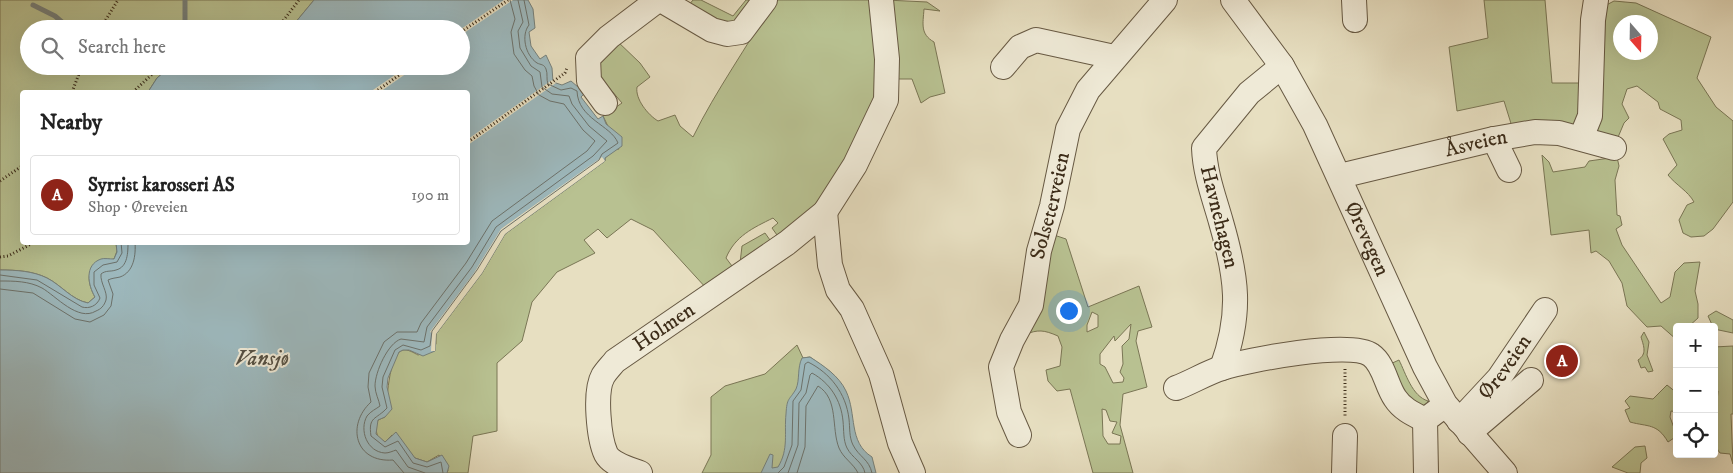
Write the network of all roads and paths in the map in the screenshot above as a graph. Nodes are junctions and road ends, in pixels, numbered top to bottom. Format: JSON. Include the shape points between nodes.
{"nodes":[{"id":1,"x":118,"y":0,"type":"edge"},
{"id":2,"x":299,"y":0,"type":"edge"},
{"id":3,"x":508,"y":0,"type":"edge"},
{"id":4,"x":660,"y":0,"type":"edge"},
{"id":5,"x":765,"y":0,"type":"edge"},
{"id":6,"x":881,"y":0,"type":"edge"},
{"id":7,"x":1165,"y":0,"type":"edge"},
{"id":8,"x":1233,"y":0,"type":"edge"},
{"id":9,"x":1596,"y":0,"type":"edge"},
{"id":10,"x":106,"y":20,"type":"edge"},
{"id":11,"x":284,"y":20,"type":"edge"},
{"id":12,"x":470,"y":26,"type":"edge"},
{"id":13,"x":1114,"y":58,"type":"junction"},
{"id":14,"x":570,"y":62,"type":"dead end"},
{"id":15,"x":1282,"y":66,"type":"junction"},
{"id":16,"x":1004,"y":67,"type":"dead end"},
{"id":17,"x":79,"y":75,"type":"edge"},
{"id":18,"x":151,"y":75,"type":"edge"},
{"id":19,"x":399,"y":75,"type":"edge"},
{"id":20,"x":73,"y":90,"type":"edge"},
{"id":21,"x":135,"y":90,"type":"edge"},
{"id":22,"x":378,"y":90,"type":"edge"},
{"id":23,"x":605,"y":103,"type":"dead end"},
{"id":24,"x":1581,"y":138,"type":"junction"},
{"id":25,"x":1494,"y":139,"type":"junction"},
{"id":26,"x":470,"y":141,"type":"edge"},
{"id":27,"x":1614,"y":148,"type":"dead end"},
{"id":28,"x":20,"y":167,"type":"edge"},
{"id":29,"x":1509,"y":170,"type":"dead end"},
{"id":30,"x":1340,"y":176,"type":"junction"},
{"id":31,"x":0,"y":181,"type":"edge"},
{"id":32,"x":825,"y":212,"type":"junction"},
{"id":33,"x":29,"y":245,"type":"edge"},
{"id":34,"x":0,"y":257,"type":"edge"},
{"id":35,"x":1545,"y":310,"type":"dead end"},
{"id":36,"x":1345,"y":349,"type":"junction"},
{"id":37,"x":1222,"y":368,"type":"junction"},
{"id":38,"x":1531,"y":380,"type":"dead end"},
{"id":39,"x":1176,"y":388,"type":"dead end"},
{"id":40,"x":1458,"y":419,"type":"junction"},
{"id":41,"x":1425,"y":420,"type":"junction"},
{"id":42,"x":1019,"y":435,"type":"dead end"},
{"id":43,"x":1345,"y":436,"type":"joint"},
{"id":44,"x":640,"y":473,"type":"edge"},
{"id":45,"x":913,"y":473,"type":"edge"},
{"id":46,"x":1344,"y":473,"type":"edge"},
{"id":47,"x":1426,"y":473,"type":"edge"},
{"id":48,"x":1504,"y":473,"type":"edge"}],
"edges":[{"from":1,"to":10,"type":"path"},
{"from":2,"to":11,"type":"path"},
{"from":3,"to":12,"type":"path"},
{"from":4,"to":5,"type":"street","via":[[712,30],[727,34],[741,32]]},
{"from":4,"to":23,"type":"street","via":[[609,37],[588,58],[589,81]]},
{"from":6,"to":32,"type":"street","name":"Holmen","via":[[887,58],[886,100],[855,164]]},
{"from":7,"to":13,"type":"street","name":"Solseterveien"},
{"from":8,"to":15,"type":"street","name":"Ørevegen"},
{"from":9,"to":24,"type":"street","via":[[1590,116]]},
{"from":13,"to":16,"type":"street","via":[[1036,40],[1020,47]]},
{"from":13,"to":42,"type":"street","name":"Solseterveien","via":[[1088,90],[1068,129],[1039,251],[1031,305],[1002,367],[1009,412]]},
{"from":14,"to":26,"type":"path","via":[[565,73]]},
{"from":15,"to":30,"type":"street","name":"Ørevegen"},
{"from":15,"to":37,"type":"street","name":"Havnehagen","via":[[1249,92],[1204,148],[1204,165],[1234,282],[1234,328]]},
{"from":17,"to":20,"type":"path"},
{"from":18,"to":21,"type":"path"},
{"from":19,"to":22,"type":"path"},
{"from":24,"to":25,"type":"street","name":"Åsveien","via":[[1535,132]]},
{"from":24,"to":27,"type":"street","name":"Åsveien"},
{"from":25,"to":29,"type":"street"},
{"from":25,"to":30,"type":"street","name":"Åsveien"},
{"from":28,"to":31,"type":"path"},
{"from":30,"to":40,"type":"street","name":"Ørevegen","via":[[1425,367]]},
{"from":32,"to":44,"type":"street","name":"Holmen","via":[[787,244],[615,361],[602,378],[598,397],[606,455],[615,463]]},
{"from":32,"to":45,"type":"street","via":[[830,265],[838,290],[852,309],[881,374],[897,435]]},
{"from":33,"to":34,"type":"path"},
{"from":35,"to":40,"type":"street","name":"Øreveien","via":[[1499,378]]},
{"from":36,"to":37,"type":"street","via":[[1293,354]]},
{"from":36,"to":41,"type":"street","via":[[1364,350],[1373,356],[1395,398],[1408,412]]},
{"from":36,"to":43,"type":"path"},
{"from":37,"to":39,"type":"street"},
{"from":38,"to":40,"type":"street"},
{"from":40,"to":41,"type":"street"},
{"from":40,"to":48,"type":"street","name":"Ørevegen"},
{"from":41,"to":47,"type":"street"},
{"from":43,"to":46,"type":"street"}]}
